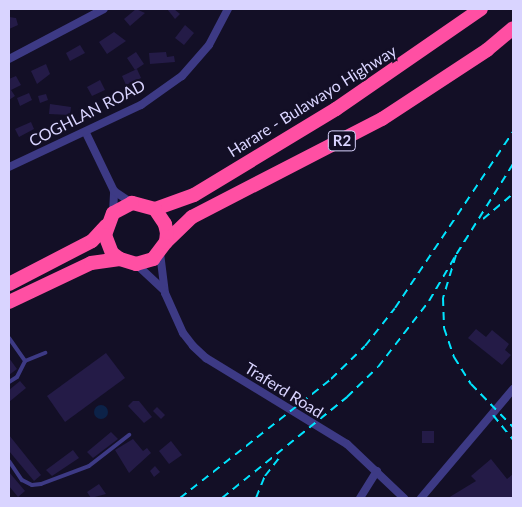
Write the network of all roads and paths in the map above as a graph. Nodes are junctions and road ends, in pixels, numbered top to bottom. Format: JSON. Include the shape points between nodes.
{"nodes":[{"id":1,"x":104,"y":9,"type":"edge"},
{"id":2,"x":228,"y":9,"type":"edge"},
{"id":3,"x":481,"y":9,"type":"edge"},
{"id":4,"x":513,"y":28,"type":"edge"},
{"id":5,"x":9,"y":59,"type":"edge"},
{"id":6,"x":86,"y":133,"type":"junction"},
{"id":7,"x":9,"y":167,"type":"edge"},
{"id":8,"x":114,"y":191,"type":"junction"},
{"id":9,"x":132,"y":203,"type":"junction"},
{"id":10,"x":155,"y":209,"type":"junction"},
{"id":11,"x":110,"y":220,"type":"junction"},
{"id":12,"x":163,"y":248,"type":"junction"},
{"id":13,"x":120,"y":259,"type":"junction"},
{"id":14,"x":136,"y":264,"type":"junction"},
{"id":15,"x":9,"y":284,"type":"edge"},
{"id":16,"x":165,"y":293,"type":"junction"},
{"id":17,"x":9,"y":302,"type":"edge"},
{"id":18,"x":9,"y":338,"type":"edge"},
{"id":19,"x":45,"y":353,"type":"dead end"},
{"id":20,"x":25,"y":361,"type":"junction"},
{"id":21,"x":9,"y":382,"type":"edge"},
{"id":22,"x":513,"y":389,"type":"edge"},
{"id":23,"x":129,"y":435,"type":"dead end"},
{"id":24,"x":9,"y":462,"type":"edge"},
{"id":25,"x":377,"y":471,"type":"junction"},
{"id":26,"x":360,"y":498,"type":"edge"},
{"id":27,"x":404,"y":498,"type":"edge"},
{"id":28,"x":421,"y":498,"type":"edge"}],
"edges":[{"from":1,"to":5,"type":"street"},
{"from":2,"to":6,"type":"street","name":"COGHLAN ROAD","via":[[209,45],[182,76],[141,105]]},
{"from":3,"to":10,"type":"highway","name":"Harare - Bulawayo Highway","number":"R2","via":[[336,109],[194,195]]},
{"from":4,"to":12,"type":"highway","number":"R2","via":[[487,50],[382,119],[192,217]]},
{"from":6,"to":7,"type":"street","name":"COGHLAN ROAD"},
{"from":6,"to":8,"type":"street"},
{"from":8,"to":9,"type":"street"},
{"from":8,"to":11,"type":"street"},
{"from":9,"to":10,"type":"highway"},
{"from":9,"to":11,"type":"highway"},
{"from":10,"to":12,"type":"highway","via":[[165,224]]},
{"from":11,"to":13,"type":"highway","via":[[108,245]]},
{"from":11,"to":15,"type":"highway","via":[[92,241]]},
{"from":12,"to":14,"type":"highway","number":"R2","via":[[153,259]]},
{"from":12,"to":16,"type":"street","name":"Traferd Road"},
{"from":13,"to":14,"type":"highway"},
{"from":13,"to":17,"type":"highway","via":[[90,263]]},
{"from":14,"to":16,"type":"street","name":"Traferd Road","via":[[154,277]]},
{"from":16,"to":25,"type":"street","name":"Traferd Road","via":[[183,333],[206,358],[347,444]]},
{"from":18,"to":20,"type":"lane"},
{"from":19,"to":20,"type":"lane"},
{"from":20,"to":21,"type":"lane","via":[[17,377]]},
{"from":22,"to":28,"type":"street"},
{"from":23,"to":24,"type":"lane","via":[[88,466],[41,484],[22,480]]},
{"from":25,"to":26,"type":"street"},
{"from":25,"to":27,"type":"street","name":"Traferd Road"}]}
